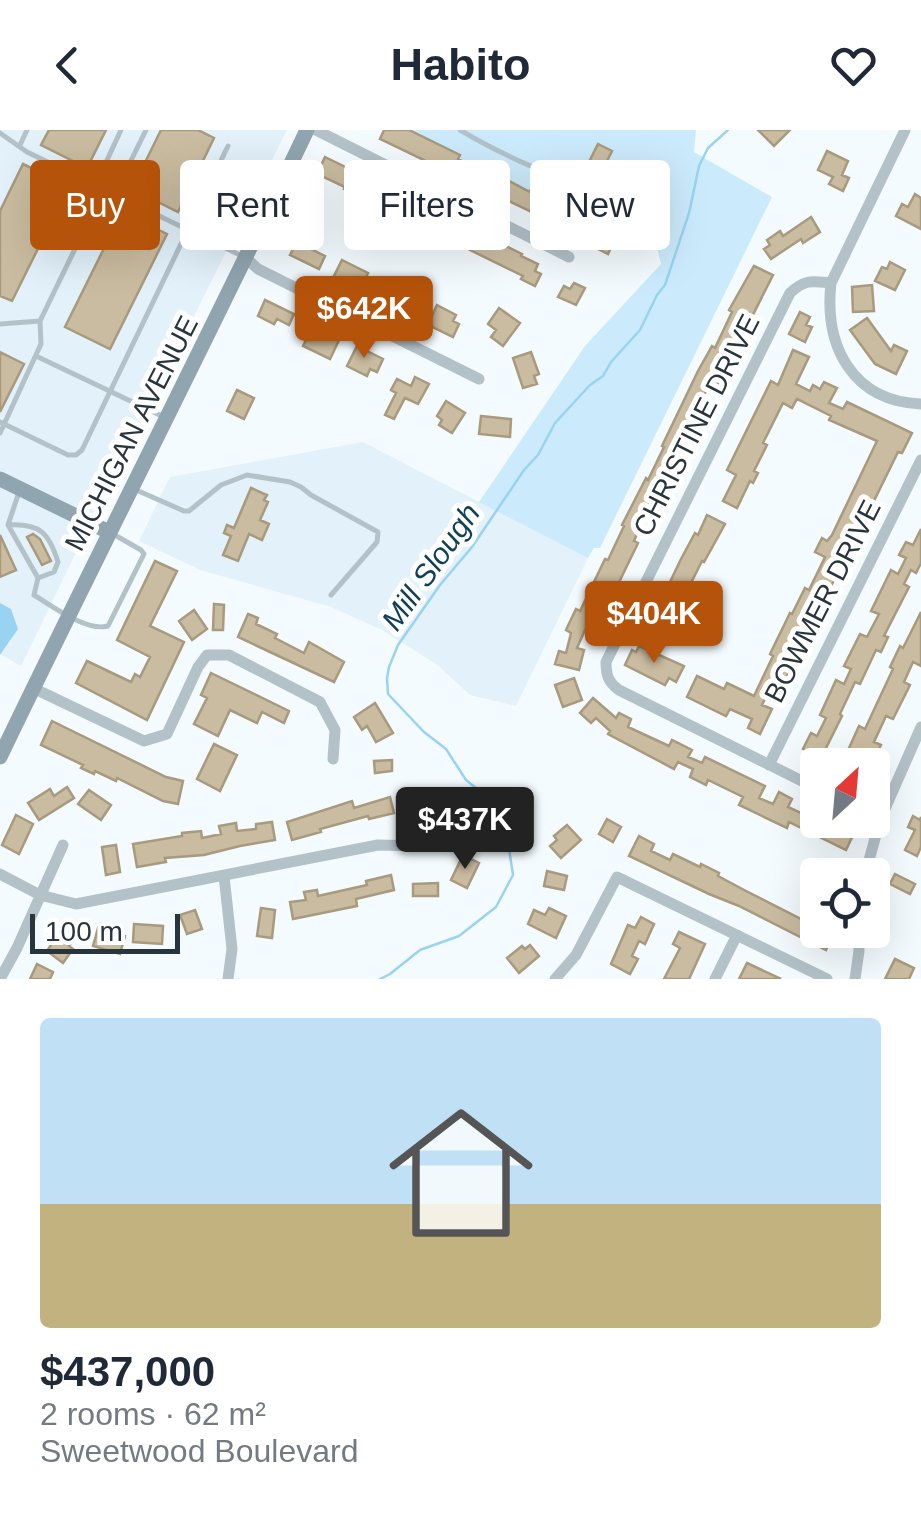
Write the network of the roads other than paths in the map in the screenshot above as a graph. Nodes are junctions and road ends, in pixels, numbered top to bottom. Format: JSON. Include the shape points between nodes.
{"nodes":[{"id":1,"x":27,"y":130,"type":"edge"},
{"id":2,"x":121,"y":130,"type":"edge"},
{"id":3,"x":146,"y":130,"type":"edge"},
{"id":4,"x":307,"y":130,"type":"edge"},
{"id":5,"x":316,"y":130,"type":"edge"},
{"id":6,"x":460,"y":130,"type":"edge"},
{"id":7,"x":906,"y":130,"type":"edge"},
{"id":8,"x":0,"y":133,"type":"edge"},
{"id":9,"x":19,"y":146,"type":"junction"},
{"id":10,"x":228,"y":146,"type":"dead end"},
{"id":11,"x":46,"y":160,"type":"edge"},
{"id":12,"x":107,"y":160,"type":"edge"},
{"id":13,"x":131,"y":160,"type":"edge"},
{"id":14,"x":221,"y":160,"type":"edge"},
{"id":15,"x":530,"y":165,"type":"edge"},
{"id":16,"x":180,"y":248,"type":"edge"},
{"id":17,"x":75,"y":250,"type":"edge"},
{"id":18,"x":229,"y":250,"type":"edge"},
{"id":19,"x":569,"y":257,"type":"dead end"},
{"id":20,"x":246,"y":258,"type":"junction"},
{"id":21,"x":831,"y":283,"type":"junction"},
{"id":22,"x":40,"y":322,"type":"junction"},
{"id":23,"x":0,"y":324,"type":"edge"},
{"id":24,"x":36,"y":356,"type":"junction"},
{"id":25,"x":479,"y":379,"type":"dead end"},
{"id":26,"x":112,"y":392,"type":"junction"},
{"id":27,"x":921,"y":404,"type":"edge"},
{"id":28,"x":168,"y":419,"type":"junction"},
{"id":29,"x":2,"y":423,"type":"edge"},
{"id":30,"x":0,"y":433,"type":"edge"},
{"id":31,"x":921,"y":460,"type":"edge"},
{"id":32,"x":0,"y":479,"type":"edge"},
{"id":33,"x":132,"y":488,"type":"junction"},
{"id":34,"x":20,"y":489,"type":"junction"},
{"id":35,"x":8,"y":525,"type":"junction"},
{"id":36,"x":109,"y":532,"type":"junction"},
{"id":37,"x":38,"y":578,"type":"junction"},
{"id":38,"x":330,"y":595,"type":"dead end"},
{"id":39,"x":68,"y":616,"type":"junction"},
{"id":40,"x":33,"y":688,"type":"junction"},
{"id":41,"x":921,"y":727,"type":"edge"},
{"id":42,"x":0,"y":757,"type":"edge"},
{"id":43,"x":333,"y":759,"type":"dead end"},
{"id":44,"x":769,"y":765,"type":"junction"},
{"id":45,"x":800,"y":780,"type":"edge"},
{"id":46,"x":890,"y":791,"type":"edge"},
{"id":47,"x":63,"y":845,"type":"dead end"},
{"id":48,"x":418,"y":846,"type":"dead end"},
{"id":49,"x":0,"y":874,"type":"edge"},
{"id":50,"x":224,"y":876,"type":"junction"},
{"id":51,"x":40,"y":895,"type":"junction"},
{"id":52,"x":737,"y":936,"type":"junction"},
{"id":53,"x":858,"y":948,"type":"edge"},
{"id":54,"x":0,"y":979,"type":"edge"},
{"id":55,"x":228,"y":979,"type":"edge"},
{"id":56,"x":555,"y":979,"type":"edge"},
{"id":57,"x":715,"y":979,"type":"edge"},
{"id":58,"x":827,"y":979,"type":"edge"},
{"id":59,"x":855,"y":979,"type":"edge"}],
"edges":[{"from":1,"to":9,"type":"lane"},
{"from":2,"to":12,"type":"lane"},
{"from":3,"to":13,"type":"lane"},
{"from":4,"to":20,"type":"main road","name":"MICHIGAN AVENUE"},
{"from":5,"to":19,"type":"street"},
{"from":6,"to":15,"type":"lane"},
{"from":7,"to":21,"type":"street"},
{"from":8,"to":9,"type":"lane"},
{"from":9,"to":11,"type":"lane"},
{"from":10,"to":14,"type":"lane"},
{"from":16,"to":26,"type":"lane"},
{"from":17,"to":22,"type":"lane"},
{"from":18,"to":20,"type":"lane"},
{"from":20,"to":25,"type":"street"},
{"from":20,"to":28,"type":"main road","name":"MICHIGAN AVENUE"},
{"from":21,"to":27,"type":"street","via":[[830,325],[842,359],[879,393]]},
{"from":21,"to":44,"type":"street","name":"CHRISTINE DRIVE","via":[[799,284],[790,293],[606,662],[610,683],[620,690]]},
{"from":22,"to":23,"type":"lane"},
{"from":22,"to":24,"type":"lane"},
{"from":24,"to":26,"type":"lane"},
{"from":24,"to":29,"type":"lane"},
{"from":26,"to":28,"type":"lane"},
{"from":26,"to":29,"type":"lane","via":[[76,455]]},
{"from":28,"to":33,"type":"main road","name":"MICHIGAN AVENUE"},
{"from":29,"to":30,"type":"lane"},
{"from":31,"to":44,"type":"street","name":"BOWMER DRIVE"},
{"from":32,"to":34,"type":"main road"},
{"from":33,"to":36,"type":"main road","name":"MICHIGAN AVENUE"},
{"from":33,"to":38,"type":"lane","via":[[189,511],[248,475],[301,487],[378,532],[377,542]]},
{"from":34,"to":35,"type":"lane"},
{"from":34,"to":36,"type":"main road"},
{"from":35,"to":37,"type":"lane"},
{"from":35,"to":37,"type":"lane","via":[[46,534],[58,562],[54,572]]},
{"from":36,"to":39,"type":"main road","name":"MICHIGAN AVENUE"},
{"from":36,"to":39,"type":"lane","via":[[144,554],[108,626]]},
{"from":37,"to":39,"type":"lane","via":[[34,595]]},
{"from":39,"to":40,"type":"main road","name":"MICHIGAN AVENUE"},
{"from":40,"to":42,"type":"main road","name":"MICHIGAN AVENUE"},
{"from":40,"to":43,"type":"street","via":[[144,741],[167,734],[208,655],[229,656],[320,702],[335,730]]},
{"from":41,"to":46,"type":"street"},
{"from":44,"to":45,"type":"street"},
{"from":47,"to":51,"type":"street"},
{"from":48,"to":50,"type":"street","via":[[378,845]]},
{"from":49,"to":51,"type":"street"},
{"from":50,"to":51,"type":"street","via":[[76,904]]},
{"from":50,"to":55,"type":"street","via":[[232,949]]},
{"from":51,"to":54,"type":"street"},
{"from":52,"to":56,"type":"street","via":[[617,877],[576,956]]},
{"from":52,"to":57,"type":"street"},
{"from":52,"to":58,"type":"street"},
{"from":53,"to":59,"type":"street"}]}
